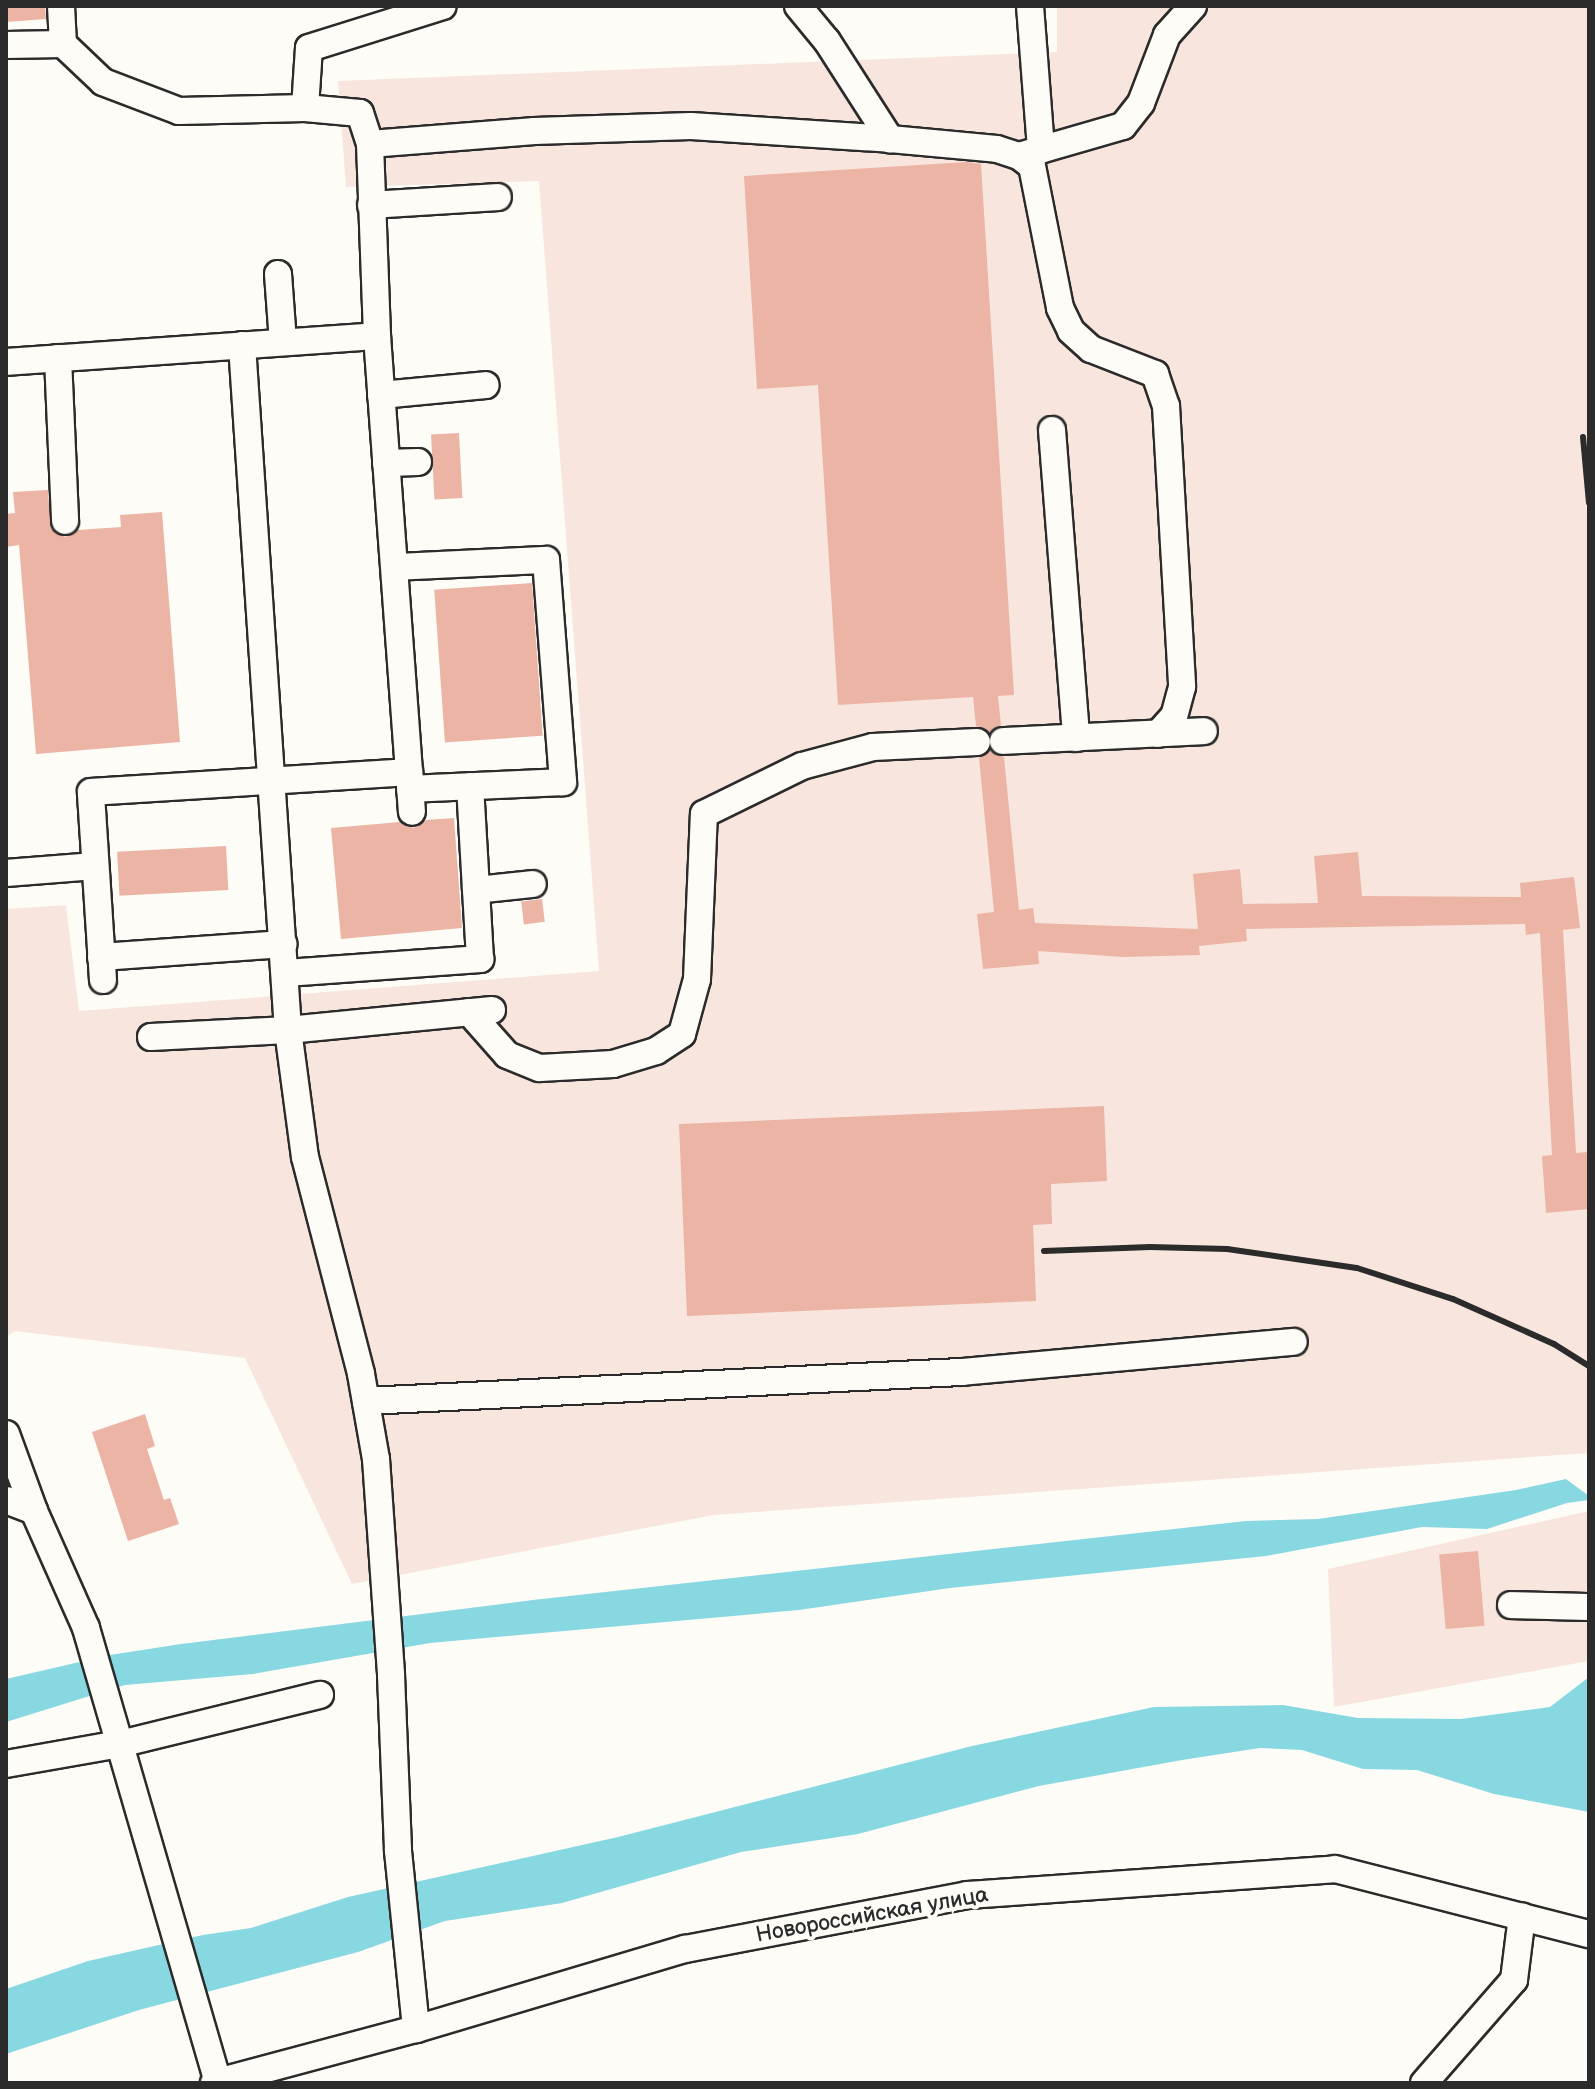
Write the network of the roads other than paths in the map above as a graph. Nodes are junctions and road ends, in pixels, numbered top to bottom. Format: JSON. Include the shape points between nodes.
{"nodes":[{"id":1,"x":61,"y":6,"type":"edge"},
{"id":2,"x":443,"y":6,"type":"edge"},
{"id":3,"x":798,"y":6,"type":"edge"},
{"id":4,"x":1030,"y":6,"type":"edge"},
{"id":5,"x":1193,"y":6,"type":"edge"},
{"id":6,"x":63,"y":44,"type":"junction"},
{"id":7,"x":6,"y":45,"type":"edge"},
{"id":8,"x":305,"y":108,"type":"junction"},
{"id":9,"x":890,"y":139,"type":"junction"},
{"id":10,"x":370,"y":144,"type":"junction"},
{"id":11,"x":1030,"y":153,"type":"junction"},
{"id":12,"x":498,"y":197,"type":"dead end"},
{"id":13,"x":371,"y":205,"type":"junction"},
{"id":14,"x":278,"y":274,"type":"dead end"},
{"id":15,"x":377,"y":336,"type":"junction"},
{"id":16,"x":283,"y":342,"type":"junction"},
{"id":17,"x":242,"y":345,"type":"junction"},
{"id":18,"x":58,"y":358,"type":"junction"},
{"id":19,"x":6,"y":362,"type":"edge"},
{"id":20,"x":486,"y":385,"type":"dead end"},
{"id":21,"x":381,"y":395,"type":"junction"},
{"id":22,"x":1052,"y":430,"type":"dead end"},
{"id":23,"x":418,"y":462,"type":"dead end"},
{"id":24,"x":386,"y":463,"type":"junction"},
{"id":25,"x":65,"y":521,"type":"dead end"},
{"id":26,"x":395,"y":567,"type":"junction"},
{"id":27,"x":1204,"y":731,"type":"dead end"},
{"id":28,"x":1158,"y":734,"type":"junction"},
{"id":29,"x":1076,"y":738,"type":"junction"},
{"id":30,"x":273,"y":783,"type":"junction"},
{"id":31,"x":470,"y":786,"type":"junction"},
{"id":32,"x":410,"y":791,"type":"junction"},
{"id":33,"x":95,"y":866,"type":"junction"},
{"id":34,"x":6,"y":873,"type":"edge"},
{"id":35,"x":533,"y":884,"type":"dead end"},
{"id":36,"x":476,"y":890,"type":"junction"},
{"id":37,"x":284,"y":944,"type":"junction"},
{"id":38,"x":286,"y":973,"type":"junction"},
{"id":39,"x":288,"y":1030,"type":"junction"},
{"id":40,"x":151,"y":1037,"type":"dead end"},
{"id":41,"x":1294,"y":1342,"type":"dead end"},
{"id":42,"x":366,"y":1401,"type":"junction"},
{"id":43,"x":6,"y":1434,"type":"edge"},
{"id":44,"x":6,"y":1500,"type":"edge"},
{"id":45,"x":34,"y":1511,"type":"junction"},
{"id":46,"x":1511,"y":1605,"type":"dead end"},
{"id":47,"x":1589,"y":1607,"type":"edge"},
{"id":48,"x":320,"y":1695,"type":"dead end"},
{"id":49,"x":120,"y":1744,"type":"junction"},
{"id":50,"x":6,"y":1764,"type":"edge"},
{"id":51,"x":1522,"y":1916,"type":"junction"},
{"id":52,"x":1589,"y":1934,"type":"edge"},
{"id":53,"x":416,"y":2029,"type":"junction"},
{"id":54,"x":216,"y":2082,"type":"edge"},
{"id":55,"x":1424,"y":2083,"type":"edge"}],
"edges":[{"from":1,"to":6,"type":"street"},
{"from":2,"to":8,"type":"street","via":[[309,48]]},
{"from":3,"to":9,"type":"street"},
{"from":4,"to":11,"type":"street"},
{"from":5,"to":11,"type":"street","via":[[1167,35],[1141,103],[1123,126]]},
{"from":6,"to":7,"type":"street"},
{"from":6,"to":8,"type":"street","via":[[103,82],[179,111]]},
{"from":8,"to":10,"type":"street","via":[[360,113]]},
{"from":9,"to":10,"type":"street","via":[[691,126]]},
{"from":9,"to":11,"type":"street"},
{"from":10,"to":13,"type":"street"},
{"from":11,"to":28,"type":"street","via":[[1060,308],[1071,331],[1091,349],[1155,374],[1166,406],[1182,687],[1174,716]]},
{"from":12,"to":13,"type":"street"},
{"from":13,"to":15,"type":"street"},
{"from":14,"to":16,"type":"street"},
{"from":15,"to":16,"type":"street"},
{"from":15,"to":21,"type":"street"},
{"from":16,"to":17,"type":"street"},
{"from":17,"to":18,"type":"street"},
{"from":17,"to":30,"type":"street"},
{"from":18,"to":19,"type":"street"},
{"from":18,"to":25,"type":"street"},
{"from":20,"to":21,"type":"street"},
{"from":21,"to":24,"type":"street"},
{"from":22,"to":29,"type":"street"},
{"from":23,"to":24,"type":"street"},
{"from":24,"to":26,"type":"street"},
{"from":26,"to":31,"type":"street","via":[[546,560],[563,782]]},
{"from":26,"to":32,"type":"street"},
{"from":27,"to":28,"type":"street"},
{"from":28,"to":29,"type":"street"},
{"from":29,"to":39,"type":"street","via":[[873,747],[802,766],[704,814],[697,979],[682,1034],[656,1051],[613,1064],[540,1068],[507,1055],[480,1011]]},
{"from":30,"to":32,"type":"street"},
{"from":30,"to":33,"type":"street","via":[[91,792]]},
{"from":30,"to":37,"type":"street"},
{"from":31,"to":32,"type":"street"},
{"from":31,"to":36,"type":"street"},
{"from":33,"to":34,"type":"street"},
{"from":33,"to":37,"type":"street","via":[[102,968]]},
{"from":35,"to":36,"type":"street"},
{"from":36,"to":38,"type":"street","via":[[480,959]]},
{"from":37,"to":38,"type":"street"},
{"from":38,"to":39,"type":"street"},
{"from":39,"to":40,"type":"street"},
{"from":39,"to":42,"type":"street","via":[[305,1157]]},
{"from":41,"to":42,"type":"street","via":[[962,1372]]},
{"from":42,"to":53,"type":"street","via":[[376,1459],[398,1851]]},
{"from":43,"to":45,"type":"street"},
{"from":44,"to":45,"type":"street"},
{"from":45,"to":49,"type":"street","via":[[86,1628]]},
{"from":46,"to":47,"type":"street"},
{"from":48,"to":49,"type":"street"},
{"from":49,"to":50,"type":"street"},
{"from":49,"to":54,"type":"street"},
{"from":51,"to":52,"type":"street","name":"Новороссийская улица"},
{"from":51,"to":53,"type":"street","name":"Новороссийская улица","via":[[1335,1869],[967,1895],[685,1949]]},
{"from":51,"to":55,"type":"street","via":[[1514,1980]]},
{"from":53,"to":54,"type":"street","name":"Новороссийская улица"}]}
